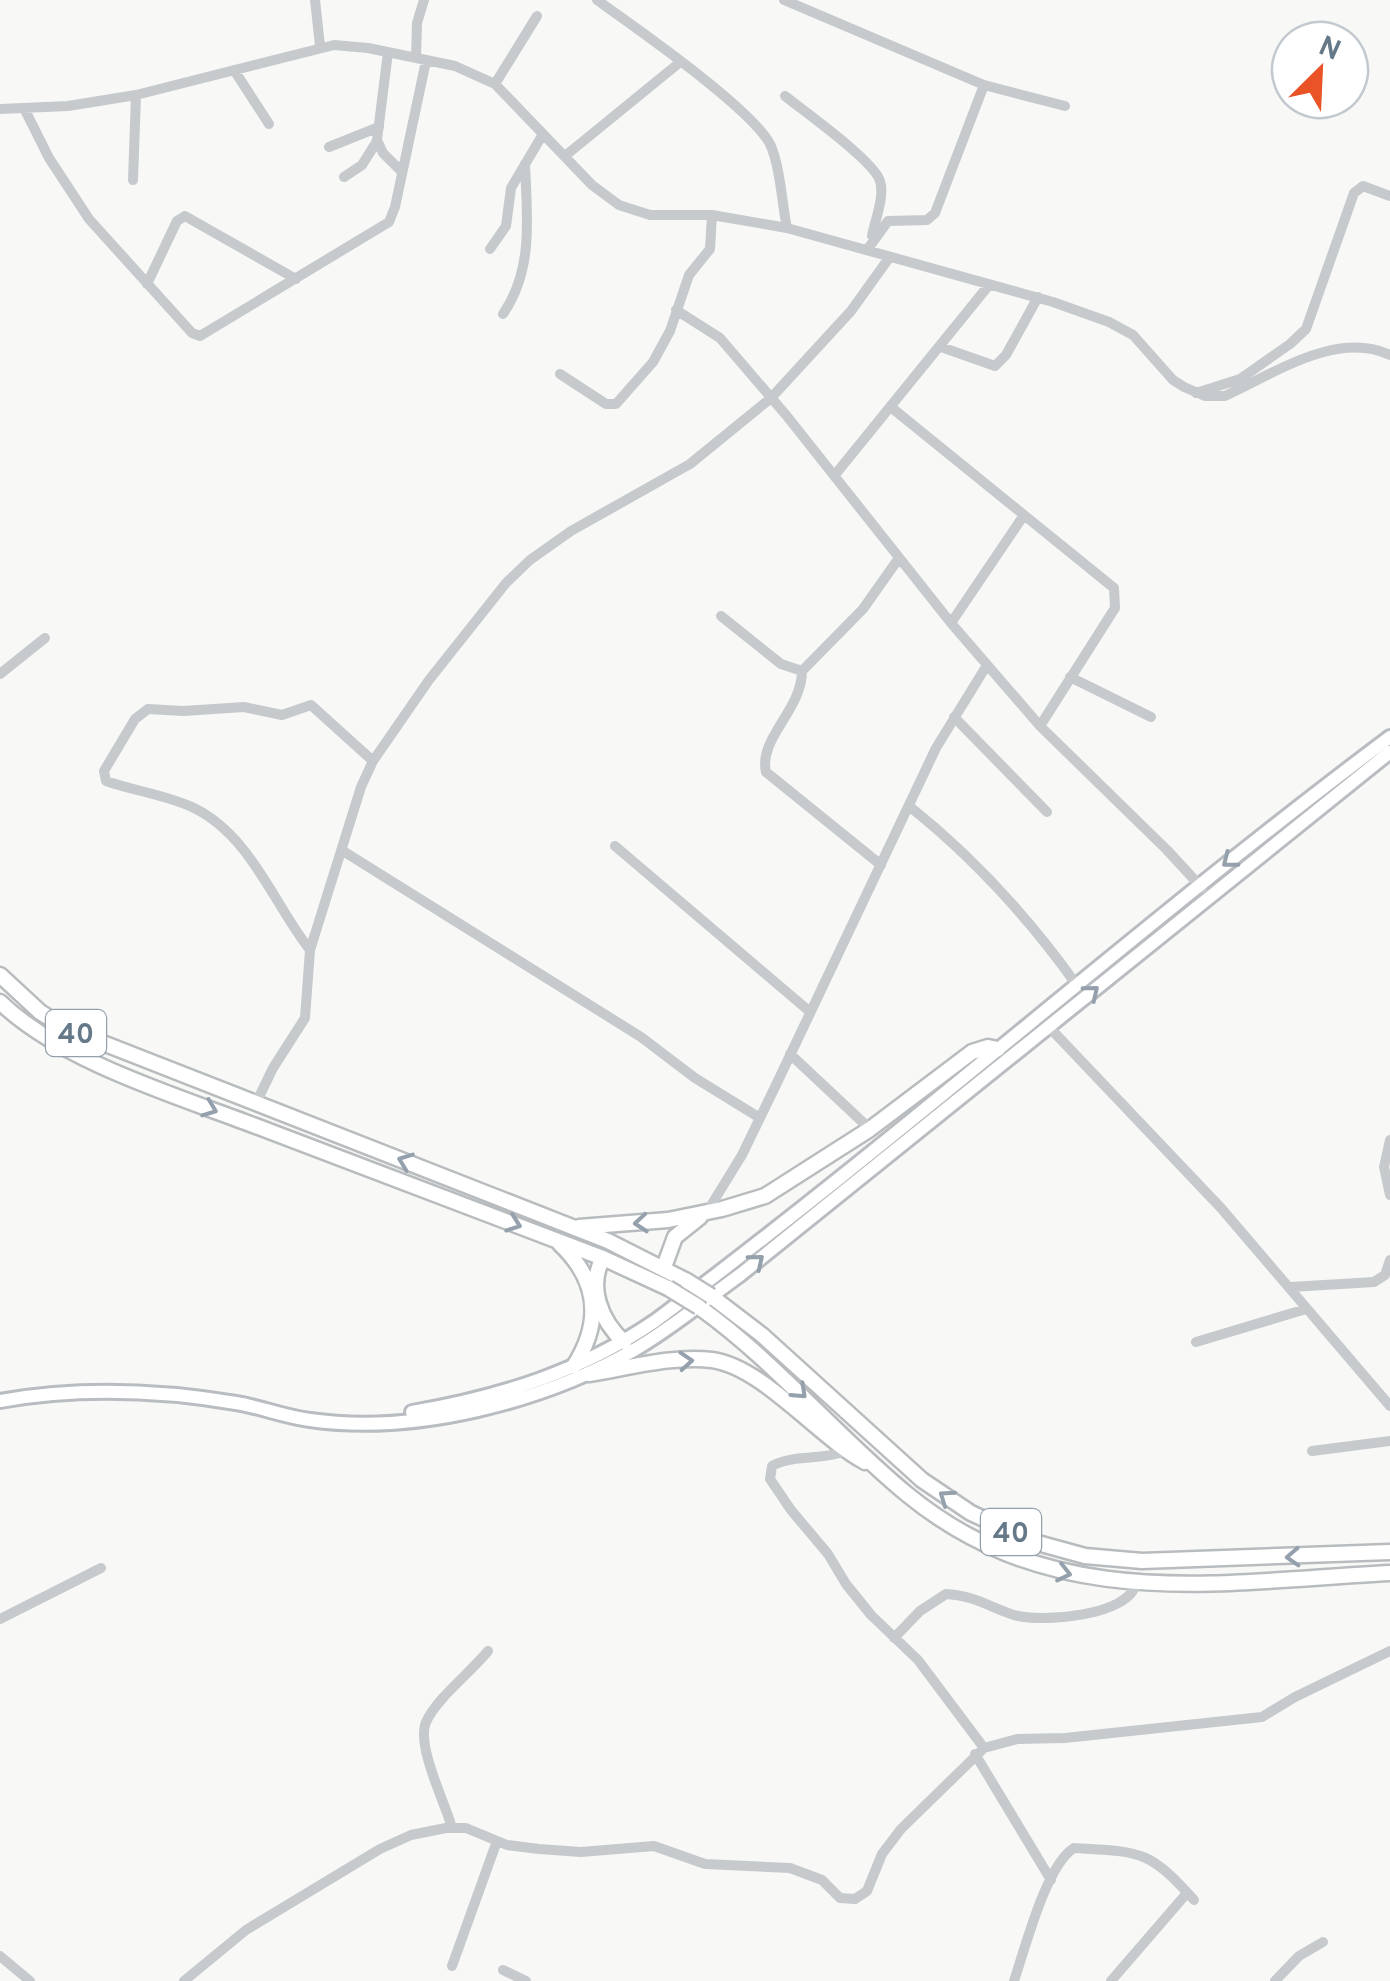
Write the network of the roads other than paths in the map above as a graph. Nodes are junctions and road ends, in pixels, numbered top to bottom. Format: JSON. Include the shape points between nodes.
{"nodes":[{"id":1,"x":315,"y":0,"type":"edge"},
{"id":2,"x":424,"y":0,"type":"edge"},
{"id":3,"x":598,"y":0,"type":"edge"},
{"id":4,"x":784,"y":0,"type":"edge"},
{"id":5,"x":537,"y":16,"type":"dead end"},
{"id":6,"x":320,"y":46,"type":"junction"},
{"id":7,"x":388,"y":52,"type":"junction"},
{"id":8,"x":421,"y":59,"type":"junction"},
{"id":9,"x":680,"y":63,"type":"junction"},
{"id":10,"x":234,"y":70,"type":"junction"},
{"id":11,"x":495,"y":84,"type":"junction"},
{"id":12,"x":984,"y":85,"type":"junction"},
{"id":13,"x":136,"y":96,"type":"junction"},
{"id":14,"x":786,"y":96,"type":"dead end"},
{"id":15,"x":1064,"y":106,"type":"dead end"},
{"id":16,"x":24,"y":108,"type":"junction"},
{"id":17,"x":0,"y":109,"type":"edge"},
{"id":18,"x":269,"y":124,"type":"dead end"},
{"id":19,"x":378,"y":134,"type":"junction"},
{"id":20,"x":543,"y":134,"type":"junction"},
{"id":21,"x":328,"y":147,"type":"dead end"},
{"id":22,"x":564,"y":156,"type":"junction"},
{"id":23,"x":525,"y":164,"type":"junction"},
{"id":24,"x":402,"y":172,"type":"junction"},
{"id":25,"x":344,"y":177,"type":"dead end"},
{"id":26,"x":133,"y":180,"type":"dead end"},
{"id":27,"x":1390,"y":196,"type":"edge"},
{"id":28,"x":712,"y":215,"type":"junction"},
{"id":29,"x":787,"y":228,"type":"junction"},
{"id":30,"x":870,"y":245,"type":"junction"},
{"id":31,"x":490,"y":249,"type":"dead end"},
{"id":32,"x":890,"y":258,"type":"junction"},
{"id":33,"x":296,"y":279,"type":"junction"},
{"id":34,"x":147,"y":284,"type":"junction"},
{"id":35,"x":989,"y":285,"type":"junction"},
{"id":36,"x":1038,"y":297,"type":"junction"},
{"id":37,"x":676,"y":310,"type":"junction"},
{"id":38,"x":503,"y":314,"type":"dead end"},
{"id":39,"x":941,"y":347,"type":"junction"},
{"id":40,"x":1390,"y":355,"type":"edge"},
{"id":41,"x":560,"y":374,"type":"dead end"},
{"id":42,"x":1195,"y":393,"type":"junction"},
{"id":43,"x":771,"y":398,"type":"junction"},
{"id":44,"x":892,"y":408,"type":"junction"},
{"id":45,"x":834,"y":476,"type":"junction"},
{"id":46,"x":1024,"y":516,"type":"junction"},
{"id":47,"x":899,"y":558,"type":"junction"},
{"id":48,"x":721,"y":616,"type":"dead end"},
{"id":49,"x":951,"y":622,"type":"junction"},
{"id":50,"x":45,"y":638,"type":"dead end"},
{"id":51,"x":986,"y":666,"type":"junction"},
{"id":52,"x":802,"y":672,"type":"junction"},
{"id":53,"x":0,"y":674,"type":"edge"},
{"id":54,"x":1070,"y":676,"type":"junction"},
{"id":55,"x":954,"y":716,"type":"junction"},
{"id":56,"x":1150,"y":717,"type":"dead end"},
{"id":57,"x":1040,"y":726,"type":"junction"},
{"id":58,"x":1390,"y":738,"type":"edge"},
{"id":59,"x":1390,"y":752,"type":"edge"},
{"id":60,"x":373,"y":761,"type":"junction"},
{"id":61,"x":909,"y":806,"type":"junction"},
{"id":62,"x":1047,"y":812,"type":"dead end"},
{"id":63,"x":615,"y":846,"type":"dead end"},
{"id":64,"x":343,"y":851,"type":"junction"},
{"id":65,"x":881,"y":865,"type":"junction"},
{"id":66,"x":1199,"y":885,"type":"junction"},
{"id":67,"x":1210,"y":896,"type":"junction"},
{"id":68,"x":310,"y":950,"type":"junction"},
{"id":69,"x":0,"y":975,"type":"edge"},
{"id":70,"x":1076,"y":984,"type":"junction"},
{"id":71,"x":0,"y":1002,"type":"edge"},
{"id":72,"x":809,"y":1012,"type":"junction"},
{"id":73,"x":1050,"y":1026,"type":"junction"},
{"id":74,"x":790,"y":1054,"type":"junction"},
{"id":75,"x":1002,"y":1054,"type":"junction"},
{"id":76,"x":164,"y":1069,"type":"junction"},
{"id":77,"x":156,"y":1088,"type":"junction"},
{"id":78,"x":256,"y":1103,"type":"junction"},
{"id":79,"x":760,"y":1118,"type":"junction"},
{"id":80,"x":870,"y":1129,"type":"junction"},
{"id":81,"x":1390,"y":1140,"type":"edge"},
{"id":82,"x":1390,"y":1195,"type":"edge"},
{"id":83,"x":708,"y":1212,"type":"junction"},
{"id":84,"x":574,"y":1228,"type":"junction"},
{"id":85,"x":556,"y":1240,"type":"junction"},
{"id":86,"x":603,"y":1258,"type":"junction"},
{"id":87,"x":1390,"y":1260,"type":"edge"},
{"id":88,"x":664,"y":1267,"type":"junction"},
{"id":89,"x":1292,"y":1287,"type":"junction"},
{"id":90,"x":1306,"y":1309,"type":"junction"},
{"id":91,"x":624,"y":1342,"type":"junction"},
{"id":92,"x":1196,"y":1342,"type":"dead end"},
{"id":93,"x":574,"y":1366,"type":"junction"},
{"id":94,"x":590,"y":1374,"type":"junction"},
{"id":95,"x":0,"y":1401,"type":"edge"},
{"id":96,"x":1390,"y":1406,"type":"edge"},
{"id":97,"x":440,"y":1411,"type":"junction"},
{"id":98,"x":1390,"y":1441,"type":"edge"},
{"id":99,"x":845,"y":1451,"type":"junction"},
{"id":100,"x":1312,"y":1451,"type":"dead end"},
{"id":101,"x":881,"y":1471,"type":"junction"},
{"id":102,"x":1390,"y":1552,"type":"edge"},
{"id":103,"x":1252,"y":1558,"type":"junction"},
{"id":104,"x":101,"y":1568,"type":"dead end"},
{"id":105,"x":1390,"y":1573,"type":"edge"},
{"id":106,"x":1254,"y":1581,"type":"junction"},
{"id":107,"x":1136,"y":1584,"type":"junction"},
{"id":108,"x":0,"y":1619,"type":"edge"},
{"id":109,"x":894,"y":1638,"type":"junction"},
{"id":110,"x":488,"y":1651,"type":"dead end"},
{"id":111,"x":1390,"y":1651,"type":"edge"},
{"id":112,"x":979,"y":1751,"type":"junction"},
{"id":113,"x":452,"y":1828,"type":"junction"},
{"id":114,"x":498,"y":1841,"type":"junction"},
{"id":115,"x":1051,"y":1880,"type":"junction"},
{"id":116,"x":1323,"y":1942,"type":"dead end"},
{"id":117,"x":0,"y":1956,"type":"edge"},
{"id":118,"x":452,"y":1966,"type":"dead end"},
{"id":119,"x":504,"y":1970,"type":"dead end"},
{"id":120,"x":30,"y":1981,"type":"edge"},
{"id":121,"x":184,"y":1981,"type":"edge"},
{"id":122,"x":526,"y":1981,"type":"edge"},
{"id":123,"x":1014,"y":1981,"type":"edge"},
{"id":124,"x":1111,"y":1981,"type":"edge"},
{"id":125,"x":1275,"y":1981,"type":"edge"}],
"edges":[{"from":1,"to":6,"type":"street"},
{"from":2,"to":8,"type":"street"},
{"from":3,"to":9,"type":"street"},
{"from":4,"to":12,"type":"street"},
{"from":5,"to":11,"type":"street"},
{"from":6,"to":7,"type":"street"},
{"from":6,"to":10,"type":"street"},
{"from":7,"to":8,"type":"street"},
{"from":7,"to":19,"type":"street"},
{"from":8,"to":11,"type":"street"},
{"from":8,"to":24,"type":"street"},
{"from":9,"to":22,"type":"street"},
{"from":9,"to":29,"type":"street","via":[[768,140]]},
{"from":10,"to":13,"type":"street"},
{"from":10,"to":18,"type":"street"},
{"from":11,"to":20,"type":"street"},
{"from":12,"to":15,"type":"street"},
{"from":12,"to":30,"type":"street","via":[[936,213],[927,220],[888,221]]},
{"from":13,"to":16,"type":"street"},
{"from":13,"to":26,"type":"street"},
{"from":14,"to":30,"type":"street","via":[[878,176]]},
{"from":16,"to":17,"type":"street"},
{"from":16,"to":34,"type":"street","via":[[89,219]]},
{"from":19,"to":21,"type":"street"},
{"from":19,"to":24,"type":"street","via":[[383,154]]},
{"from":19,"to":25,"type":"street","via":[[362,165]]},
{"from":20,"to":22,"type":"street"},
{"from":20,"to":23,"type":"street"},
{"from":22,"to":28,"type":"street","via":[[602,195],[630,210]]},
{"from":23,"to":31,"type":"street","via":[[512,188],[506,226]]},
{"from":23,"to":38,"type":"street","via":[[526,251],[520,283]]},
{"from":24,"to":33,"type":"street","via":[[384,227]]},
{"from":27,"to":42,"type":"street","via":[[1362,186],[1354,192],[1313,315],[1297,338],[1240,379]]},
{"from":28,"to":29,"type":"street"},
{"from":28,"to":37,"type":"street","via":[[710,249],[688,275]]},
{"from":29,"to":30,"type":"street"},
{"from":30,"to":32,"type":"street"},
{"from":32,"to":35,"type":"street"},
{"from":32,"to":43,"type":"street"},
{"from":33,"to":34,"type":"street","via":[[200,336]]},
{"from":33,"to":34,"type":"street","via":[[185,216]]},
{"from":35,"to":36,"type":"street"},
{"from":35,"to":39,"type":"street"},
{"from":36,"to":39,"type":"street","via":[[995,366]]},
{"from":36,"to":42,"type":"street","via":[[1122,328]]},
{"from":37,"to":41,"type":"street","via":[[661,349],[616,404]]},
{"from":37,"to":43,"type":"street","via":[[720,338]]},
{"from":39,"to":44,"type":"street"},
{"from":40,"to":42,"type":"street","via":[[1338,348],[1224,396]]},
{"from":43,"to":45,"type":"street"},
{"from":43,"to":60,"type":"street","via":[[690,464],[520,568]]},
{"from":44,"to":45,"type":"street"},
{"from":44,"to":46,"type":"street"},
{"from":45,"to":47,"type":"street"},
{"from":46,"to":49,"type":"street"},
{"from":46,"to":54,"type":"street","via":[[1116,593],[1115,608]]},
{"from":47,"to":49,"type":"street"},
{"from":47,"to":52,"type":"street","via":[[864,609]]},
{"from":48,"to":52,"type":"street","via":[[781,664]]},
{"from":49,"to":51,"type":"street"},
{"from":50,"to":53,"type":"street"},
{"from":51,"to":55,"type":"street"},
{"from":51,"to":57,"type":"street"},
{"from":52,"to":65,"type":"street","via":[[799,696],[768,748],[766,772]]},
{"from":54,"to":56,"type":"street"},
{"from":54,"to":57,"type":"street"},
{"from":55,"to":61,"type":"street"},
{"from":55,"to":62,"type":"street"},
{"from":57,"to":66,"type":"street"},
{"from":58,"to":66,"type":"main road","one_way":true},
{"from":59,"to":67,"type":"main road"},
{"from":60,"to":64,"type":"street"},
{"from":60,"to":68,"type":"street","via":[[311,705],[282,715],[244,707],[154,708],[135,719],[104,771],[106,781],[191,806],[224,830],[250,857]]},
{"from":61,"to":65,"type":"street"},
{"from":61,"to":70,"type":"street","via":[[1005,895]]},
{"from":63,"to":72,"type":"street"},
{"from":64,"to":68,"type":"street"},
{"from":64,"to":79,"type":"street"},
{"from":65,"to":72,"type":"street"},
{"from":66,"to":67,"type":"street"},
{"from":66,"to":70,"type":"main road"},
{"from":73,"to":67,"type":"main road","one_way":true},
{"from":68,"to":78,"type":"street","via":[[305,1018]]},
{"from":69,"to":76,"type":"highway","number":"40","via":[[68,1029]]},
{"from":70,"to":75,"type":"main road"},
{"from":71,"to":77,"type":"highway","number":"40","via":[[64,1047]]},
{"from":72,"to":74,"type":"street"},
{"from":73,"to":75,"type":"main road"},
{"from":73,"to":89,"type":"street"},
{"from":74,"to":79,"type":"street"},
{"from":74,"to":80,"type":"street"},
{"from":75,"to":80,"type":"highway","via":[[988,1047],[972,1052]]},
{"from":75,"to":91,"type":"main road"},
{"from":94,"to":75,"type":"main road","one_way":true,"via":[[740,1275]]},
{"from":76,"to":77,"type":"highway"},
{"from":76,"to":78,"type":"highway","number":"40"},
{"from":77,"to":85,"type":"highway","number":"40","one_way":true},
{"from":84,"to":78,"type":"highway","number":"40","one_way":true},
{"from":79,"to":83,"type":"street"},
{"from":80,"to":83,"type":"highway","via":[[765,1196]]},
{"from":81,"to":82,"type":"street","via":[[1384,1167]]},
{"from":83,"to":84,"type":"highway","one_way":true},
{"from":83,"to":88,"type":"highway","via":[[676,1237]]},
{"from":84,"to":88,"type":"highway","number":"40"},
{"from":85,"to":86,"type":"highway","number":"40"},
{"from":85,"to":93,"type":"highway","via":[[578,1262],[592,1303],[590,1337]]},
{"from":86,"to":91,"type":"highway","via":[[596,1273],[599,1302]]},
{"from":86,"to":101,"type":"highway","number":"40","one_way":true,"bridge":true,"via":[[668,1288],[740,1337]]},
{"from":87,"to":89,"type":"street","via":[[1374,1282]]},
{"from":103,"to":88,"type":"highway","number":"40","one_way":true,"bridge":true,"via":[[1110,1560],[1001,1529],[906,1467],[762,1335]]},
{"from":89,"to":90,"type":"street"},
{"from":90,"to":92,"type":"street"},
{"from":90,"to":96,"type":"street"},
{"from":91,"to":93,"type":"main road"},
{"from":93,"to":97,"type":"main road"},
{"from":94,"to":97,"type":"main road","via":[[517,1398]]},
{"from":94,"to":99,"type":"highway","one_way":true,"via":[[680,1360],[726,1362]]},
{"from":95,"to":97,"type":"main road","via":[[117,1391],[359,1424]]},
{"from":98,"to":100,"type":"street"},
{"from":99,"to":101,"type":"highway"},
{"from":99,"to":109,"type":"street","via":[[778,1462],[770,1478]]},
{"from":101,"to":107,"type":"highway","number":"40","one_way":true,"via":[[934,1514],[1008,1555],[1075,1576]]},
{"from":102,"to":103,"type":"highway","number":"40","one_way":true},
{"from":103,"to":106,"type":"highway"},
{"from":104,"to":108,"type":"street"},
{"from":105,"to":106,"type":"highway","number":"40"},
{"from":106,"to":107,"type":"highway","number":"40"},
{"from":107,"to":109,"type":"street","via":[[1118,1606],[1046,1618],[946,1594]]},
{"from":109,"to":112,"type":"street","via":[[939,1686]]},
{"from":110,"to":113,"type":"street","via":[[424,1727]]},
{"from":111,"to":112,"type":"street","via":[[1262,1717],[1016,1739]]},
{"from":112,"to":114,"type":"street","via":[[901,1830],[867,1891],[855,1899],[840,1898],[801,1871],[705,1864],[654,1846],[581,1852]]},
{"from":112,"to":115,"type":"street"},
{"from":113,"to":114,"type":"street"},
{"from":113,"to":121,"type":"street","via":[[380,1849],[246,1930]]},
{"from":114,"to":118,"type":"street"},
{"from":115,"to":123,"type":"street"},
{"from":115,"to":124,"type":"street","via":[[1074,1848],[1137,1853],[1191,1897]]},
{"from":116,"to":125,"type":"street"},
{"from":117,"to":120,"type":"street"},
{"from":119,"to":122,"type":"street"}]}
